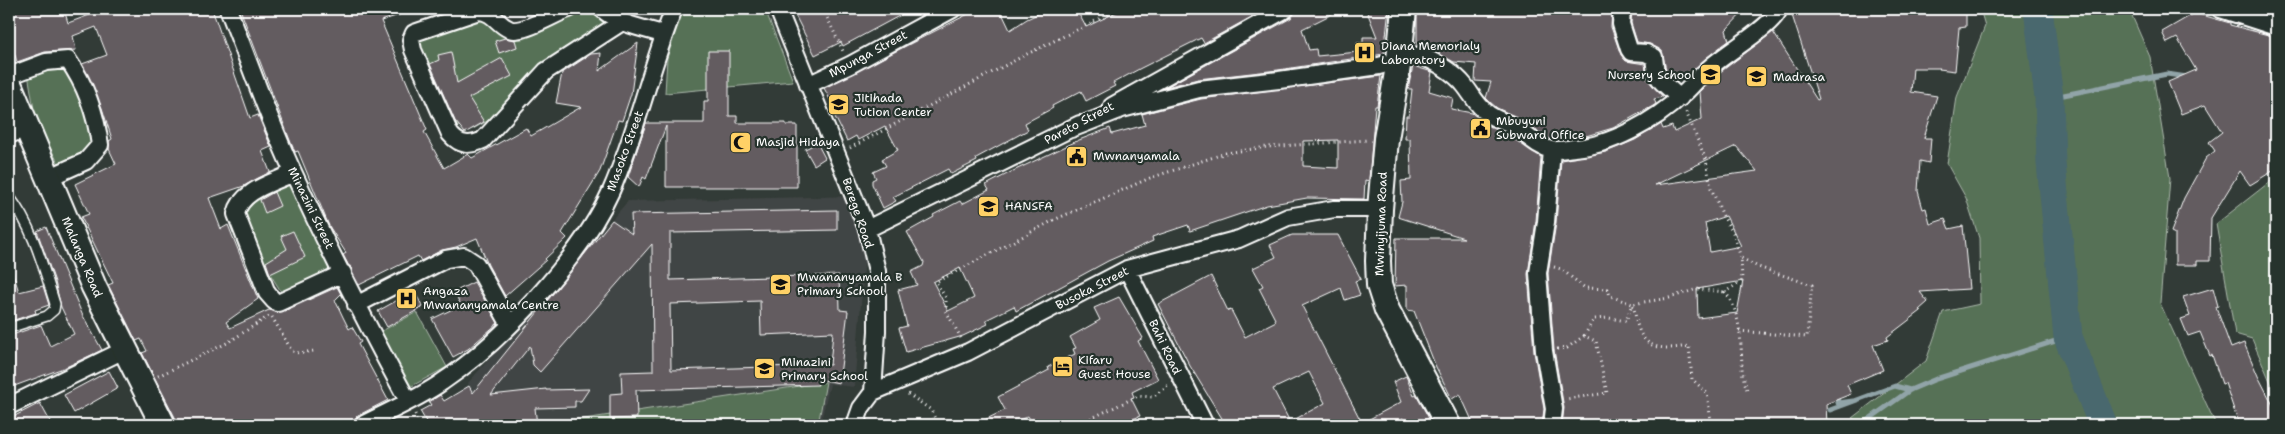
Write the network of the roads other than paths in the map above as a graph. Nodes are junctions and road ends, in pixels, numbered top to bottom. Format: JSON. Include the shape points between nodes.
{"nodes":[{"id":1,"x":228,"y":9,"type":"edge"},
{"id":2,"x":569,"y":9,"type":"edge"},
{"id":3,"x":602,"y":9,"type":"edge"},
{"id":4,"x":674,"y":9,"type":"edge"},
{"id":5,"x":778,"y":9,"type":"edge"},
{"id":6,"x":953,"y":9,"type":"edge"},
{"id":7,"x":1286,"y":9,"type":"edge"},
{"id":8,"x":1404,"y":9,"type":"edge"},
{"id":9,"x":1622,"y":9,"type":"edge"},
{"id":10,"x":1779,"y":9,"type":"edge"},
{"id":11,"x":2220,"y":9,"type":"edge"},
{"id":12,"x":622,"y":22,"type":"junction"},
{"id":13,"x":2276,"y":26,"type":"edge"},
{"id":14,"x":663,"y":34,"type":"junction"},
{"id":15,"x":1399,"y":60,"type":"junction"},
{"id":16,"x":9,"y":76,"type":"edge"},
{"id":17,"x":9,"y":84,"type":"edge"},
{"id":18,"x":808,"y":85,"type":"junction"},
{"id":19,"x":1680,"y":98,"type":"junction"},
{"id":20,"x":1071,"y":128,"type":"junction"},
{"id":21,"x":17,"y":131,"type":"edge"},
{"id":22,"x":1552,"y":150,"type":"junction"},
{"id":23,"x":293,"y":173,"type":"junction"},
{"id":24,"x":48,"y":178,"type":"junction"},
{"id":25,"x":9,"y":196,"type":"edge"},
{"id":26,"x":1380,"y":209,"type":"junction"},
{"id":27,"x":867,"y":229,"type":"junction"},
{"id":28,"x":1127,"y":269,"type":"junction"},
{"id":29,"x":343,"y":273,"type":"junction"},
{"id":30,"x":356,"y":305,"type":"junction"},
{"id":31,"x":510,"y":325,"type":"junction"},
{"id":32,"x":9,"y":328,"type":"edge"},
{"id":33,"x":124,"y":350,"type":"junction"},
{"id":34,"x":873,"y":392,"type":"junction"},
{"id":35,"x":408,"y":401,"type":"junction"},
{"id":36,"x":9,"y":406,"type":"edge"},
{"id":37,"x":163,"y":425,"type":"edge"},
{"id":38,"x":362,"y":425,"type":"edge"},
{"id":39,"x":855,"y":425,"type":"edge"},
{"id":40,"x":1205,"y":425,"type":"edge"},
{"id":41,"x":1448,"y":425,"type":"edge"},
{"id":42,"x":1552,"y":425,"type":"edge"}],
"edges":[{"from":1,"to":23,"type":"street","name":"Minazini Street"},
{"from":2,"to":12,"type":"street","via":[[520,30],[510,29],[491,13],[480,11],[414,33],[413,50],[454,140],[473,144],[483,140],[546,71]]},
{"from":3,"to":12,"type":"street"},
{"from":4,"to":14,"type":"street","name":"Masoko Street"},
{"from":5,"to":18,"type":"street","name":"Berege Road"},
{"from":6,"to":18,"type":"street","name":"Mpunga Street"},
{"from":7,"to":20,"type":"street","name":"Pareto Street"},
{"from":8,"to":15,"type":"street","name":"Mwinyijuma Road"},
{"from":9,"to":19,"type":"street","via":[[1621,24],[1626,45],[1632,52],[1654,57],[1656,74]]},
{"from":10,"to":19,"type":"street","via":[[1776,17],[1706,70]]},
{"from":11,"to":13,"type":"street"},
{"from":12,"to":14,"type":"street"},
{"from":14,"to":31,"type":"street","name":"Masoko Street","via":[[610,193],[576,249]]},
{"from":15,"to":20,"type":"street","via":[[1311,76],[1199,89],[1122,109]]},
{"from":15,"to":22,"type":"street","via":[[1406,55],[1430,61],[1455,76],[1488,114]]},
{"from":15,"to":26,"type":"street","name":"Mwinyijuma Road","via":[[1386,138]]},
{"from":16,"to":24,"type":"street","via":[[46,62],[68,60],[89,101],[100,145],[86,160]]},
{"from":17,"to":21,"type":"street","name":"Malanga Road"},
{"from":18,"to":27,"type":"street","name":"Berege Road"},
{"from":19,"to":22,"type":"street","via":[[1630,131],[1607,141],[1581,148]]},
{"from":20,"to":27,"type":"street","name":"Pareto Street"},
{"from":21,"to":24,"type":"street","name":"Malanga Road"},
{"from":22,"to":42,"type":"street","via":[[1539,287],[1544,351],[1554,412]]},
{"from":23,"to":29,"type":"street","name":"Minazini Street"},
{"from":23,"to":29,"type":"street","via":[[247,195],[237,207],[236,214],[267,293],[278,302]]},
{"from":24,"to":33,"type":"street","name":"Malanga Road"},
{"from":25,"to":32,"type":"lane","via":[[34,241],[55,304],[54,310],[46,316]]},
{"from":26,"to":28,"type":"street","name":"Busoka Street","via":[[1334,209],[1288,217],[1239,239]]},
{"from":26,"to":41,"type":"street","name":"Mwinyijuma Road","via":[[1379,285],[1388,310]]},
{"from":27,"to":34,"type":"street","name":"Berege Road","via":[[877,271]]},
{"from":28,"to":34,"type":"street","name":"Busoka Street","via":[[968,352]]},
{"from":28,"to":40,"type":"street","name":"Bahi Road"},
{"from":29,"to":30,"type":"street","name":"Minazini Street"},
{"from":30,"to":31,"type":"street","via":[[446,259],[464,256],[476,264]]},
{"from":30,"to":35,"type":"street","name":"Minazini Street"},
{"from":31,"to":35,"type":"street","name":"Masoko Street","via":[[463,368]]},
{"from":33,"to":36,"type":"street"},
{"from":33,"to":37,"type":"street","name":"Malanga Road"},
{"from":34,"to":39,"type":"street","name":"Berege Road","via":[[861,408]]},
{"from":35,"to":38,"type":"street","name":"Masoko Street"}]}
